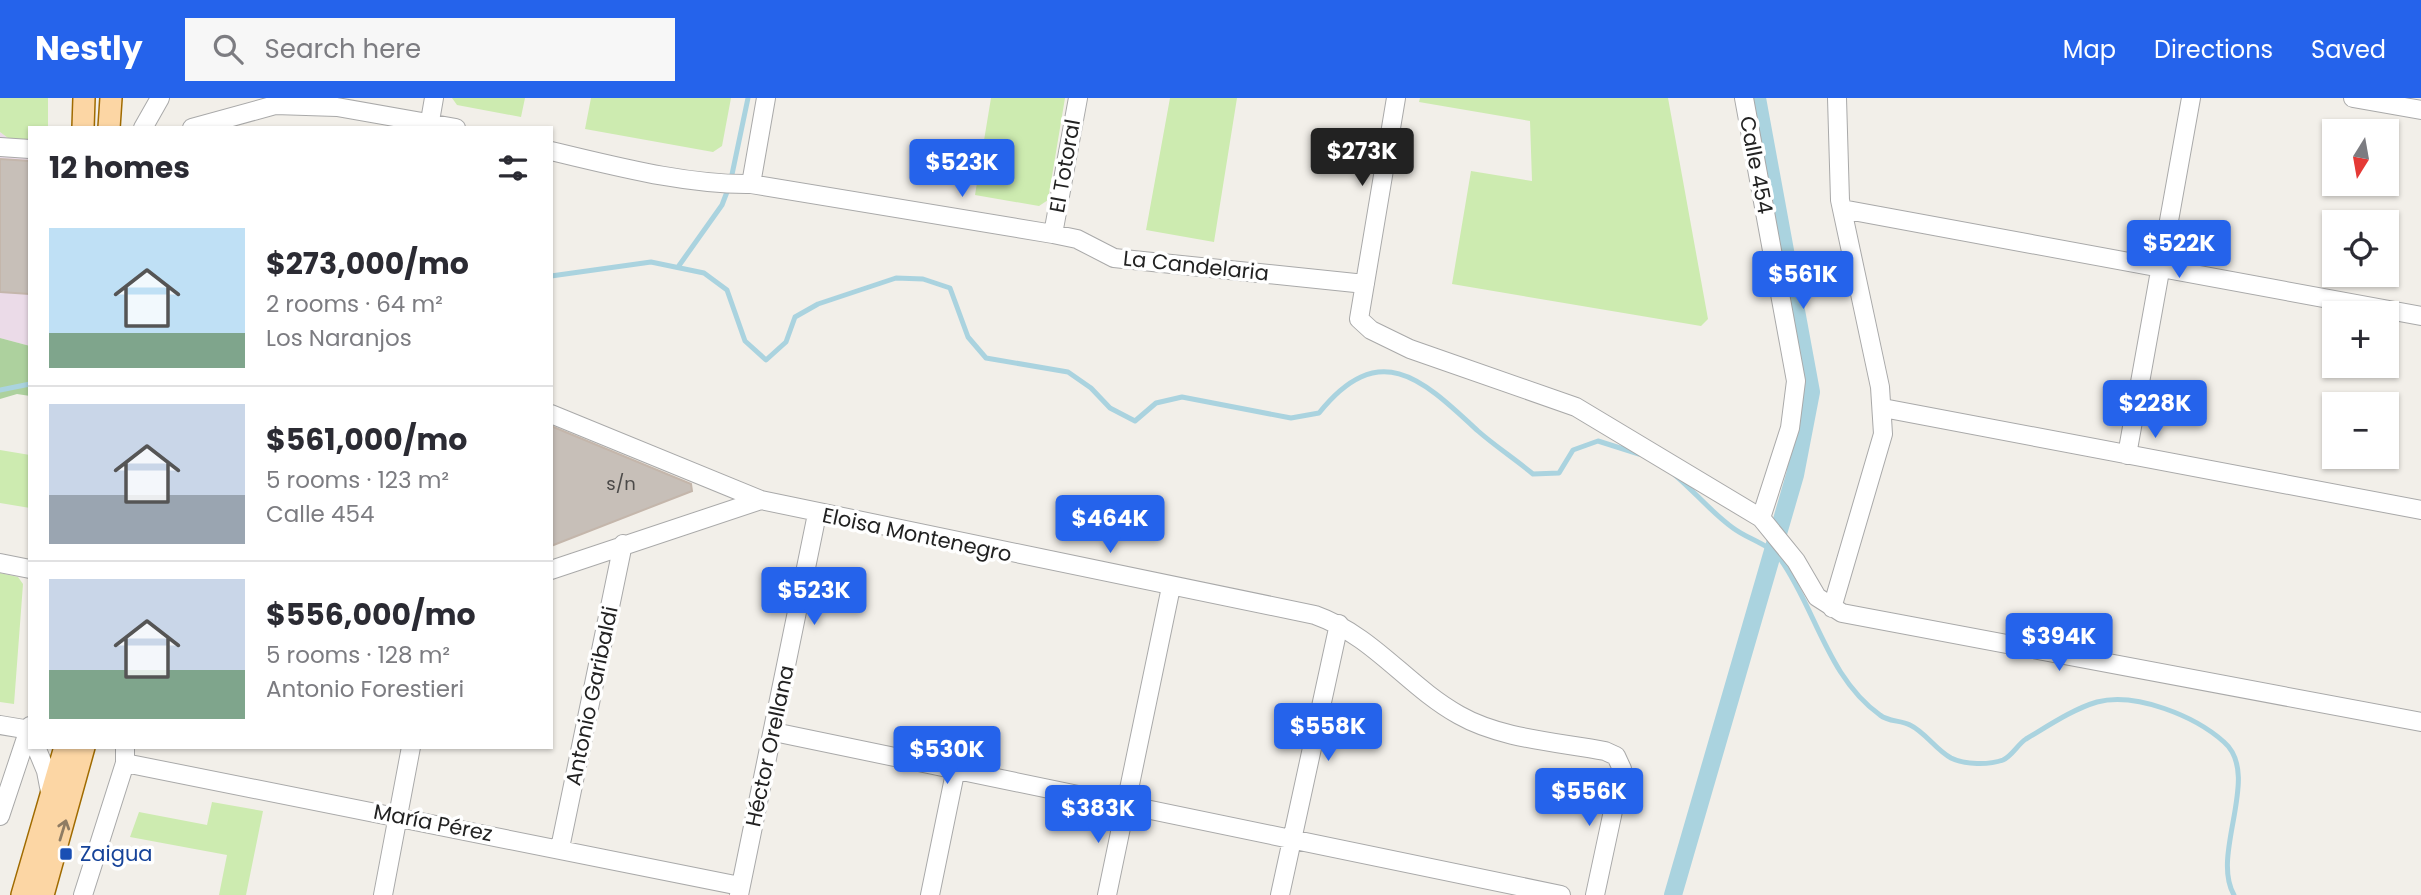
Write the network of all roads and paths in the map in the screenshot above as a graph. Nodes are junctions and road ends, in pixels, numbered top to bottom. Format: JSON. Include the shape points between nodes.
{"nodes":[{"id":1,"x":84,"y":98,"type":"edge"},
{"id":2,"x":111,"y":98,"type":"edge"},
{"id":3,"x":160,"y":98,"type":"edge"},
{"id":4,"x":249,"y":98,"type":"edge"},
{"id":5,"x":434,"y":98,"type":"edge"},
{"id":6,"x":766,"y":98,"type":"edge"},
{"id":7,"x":1078,"y":98,"type":"edge"},
{"id":8,"x":1396,"y":98,"type":"edge"},
{"id":9,"x":1744,"y":98,"type":"edge"},
{"id":10,"x":1837,"y":98,"type":"edge"},
{"id":11,"x":2191,"y":98,"type":"edge"},
{"id":12,"x":2353,"y":98,"type":"edge"},
{"id":13,"x":275,"y":105,"type":"junction"},
{"id":14,"x":2421,"y":110,"type":"edge"},
{"id":15,"x":430,"y":121,"type":"junction"},
{"id":16,"x":83,"y":126,"type":"edge"},
{"id":17,"x":109,"y":126,"type":"edge"},
{"id":18,"x":144,"y":126,"type":"edge"},
{"id":19,"x":199,"y":126,"type":"edge"},
{"id":20,"x":449,"y":126,"type":"edge"},
{"id":21,"x":0,"y":147,"type":"edge"},
{"id":22,"x":28,"y":149,"type":"edge"},
{"id":23,"x":553,"y":151,"type":"edge"},
{"id":24,"x":751,"y":184,"type":"junction"},
{"id":25,"x":1842,"y":209,"type":"junction"},
{"id":26,"x":1053,"y":234,"type":"junction"},
{"id":27,"x":2161,"y":269,"type":"junction"},
{"id":28,"x":1365,"y":284,"type":"junction"},
{"id":29,"x":2421,"y":316,"type":"edge"},
{"id":30,"x":1883,"y":408,"type":"junction"},
{"id":31,"x":553,"y":415,"type":"edge"},
{"id":32,"x":2127,"y":455,"type":"junction"},
{"id":33,"x":761,"y":500,"type":"junction"},
{"id":34,"x":2421,"y":510,"type":"edge"},
{"id":35,"x":817,"y":514,"type":"junction"},
{"id":36,"x":1761,"y":518,"type":"junction"},
{"id":37,"x":623,"y":544,"type":"junction"},
{"id":38,"x":0,"y":563,"type":"edge"},
{"id":39,"x":28,"y":569,"type":"edge"},
{"id":40,"x":553,"y":569,"type":"edge"},
{"id":41,"x":1171,"y":587,"type":"junction"},
{"id":42,"x":1832,"y":608,"type":"junction"},
{"id":43,"x":1339,"y":624,"type":"junction"},
{"id":44,"x":2421,"y":722,"type":"edge"},
{"id":45,"x":0,"y":725,"type":"edge"},
{"id":46,"x":28,"y":730,"type":"edge"},
{"id":47,"x":774,"y":732,"type":"junction"},
{"id":48,"x":28,"y":736,"type":"edge"},
{"id":49,"x":37,"y":749,"type":"edge"},
{"id":50,"x":64,"y":749,"type":"edge"},
{"id":51,"x":83,"y":749,"type":"edge"},
{"id":52,"x":411,"y":749,"type":"edge"},
{"id":53,"x":125,"y":755,"type":"edge"},
{"id":54,"x":956,"y":768,"type":"junction"},
{"id":55,"x":51,"y":799,"type":"junction"},
{"id":56,"x":1127,"y":803,"type":"junction"},
{"id":57,"x":0,"y":816,"type":"edge"},
{"id":58,"x":400,"y":816,"type":"junction"},
{"id":59,"x":1291,"y":841,"type":"junction"},
{"id":60,"x":560,"y":848,"type":"junction"},
{"id":61,"x":740,"y":890,"type":"edge"},
{"id":62,"x":22,"y":895,"type":"edge"},
{"id":63,"x":43,"y":895,"type":"edge"},
{"id":64,"x":83,"y":895,"type":"edge"},
{"id":65,"x":383,"y":895,"type":"edge"},
{"id":66,"x":930,"y":895,"type":"edge"},
{"id":67,"x":1107,"y":895,"type":"edge"},
{"id":68,"x":1280,"y":895,"type":"edge"},
{"id":69,"x":1560,"y":895,"type":"edge"},
{"id":70,"x":1595,"y":895,"type":"edge"}],
"edges":[{"from":1,"to":16,"type":"main road"},
{"from":2,"to":17,"type":"main road"},
{"from":3,"to":18,"type":"street"},
{"from":4,"to":13,"type":"street"},
{"from":5,"to":15,"type":"street"},
{"from":6,"to":24,"type":"street"},
{"from":7,"to":26,"type":"street","name":"El Totoral"},
{"from":8,"to":28,"type":"street"},
{"from":9,"to":36,"type":"street","name":"Calle 454","via":[[1796,381],[1790,428]]},
{"from":10,"to":25,"type":"street"},
{"from":11,"to":27,"type":"street"},
{"from":12,"to":14,"type":"street"},
{"from":13,"to":15,"type":"street","via":[[337,107]]},
{"from":13,"to":19,"type":"street"},
{"from":15,"to":20,"type":"street"},
{"from":21,"to":22,"type":"street"},
{"from":23,"to":24,"type":"street","name":"La Candelaria","via":[[612,166]]},
{"from":24,"to":26,"type":"street","name":"La Candelaria"},
{"from":25,"to":27,"type":"street"},
{"from":25,"to":30,"type":"street"},
{"from":26,"to":28,"type":"street","name":"La Candelaria","via":[[1126,260]]},
{"from":27,"to":29,"type":"street"},
{"from":27,"to":32,"type":"street"},
{"from":28,"to":36,"type":"street","via":[[1360,319],[1371,330],[1410,349],[1576,407]]},
{"from":30,"to":32,"type":"street"},
{"from":30,"to":42,"type":"street","via":[[1883,434]]},
{"from":31,"to":33,"type":"street","name":"Eloisa Montenegro"},
{"from":32,"to":34,"type":"street"},
{"from":33,"to":35,"type":"street","name":"Eloisa Montenegro"},
{"from":33,"to":37,"type":"street"},
{"from":35,"to":41,"type":"street","name":"Eloisa Montenegro"},
{"from":35,"to":47,"type":"street","name":"Héctor Orellana"},
{"from":36,"to":42,"type":"street","via":[[1796,561],[1817,597]]},
{"from":37,"to":40,"type":"street"},
{"from":37,"to":60,"type":"street","name":"Antonio Garibaldi"},
{"from":38,"to":39,"type":"street"},
{"from":41,"to":43,"type":"street","name":"Eloisa Montenegro","via":[[1315,615]]},
{"from":41,"to":56,"type":"street"},
{"from":42,"to":44,"type":"street"},
{"from":43,"to":59,"type":"street"},
{"from":43,"to":70,"type":"street","name":"Eloisa Montenegro","via":[[1458,715],[1485,728],[1616,756],[1622,769]]},
{"from":45,"to":46,"type":"street"},
{"from":47,"to":54,"type":"street"},
{"from":47,"to":61,"type":"street","name":"Héctor Orellana"},
{"from":48,"to":57,"type":"street"},
{"from":49,"to":55,"type":"street"},
{"from":50,"to":55,"type":"main road"},
{"from":63,"to":51,"type":"main road","one_way":true},
{"from":52,"to":58,"type":"street"},
{"from":53,"to":58,"type":"street","name":"María Pérez"},
{"from":53,"to":64,"type":"street"},
{"from":54,"to":56,"type":"street"},
{"from":54,"to":66,"type":"street"},
{"from":55,"to":62,"type":"main road"},
{"from":56,"to":59,"type":"street"},
{"from":56,"to":67,"type":"street"},
{"from":58,"to":60,"type":"street","name":"María Pérez"},
{"from":58,"to":65,"type":"street"},
{"from":59,"to":68,"type":"street"},
{"from":59,"to":69,"type":"street"},
{"from":60,"to":61,"type":"street","name":"María Pérez"}]}
